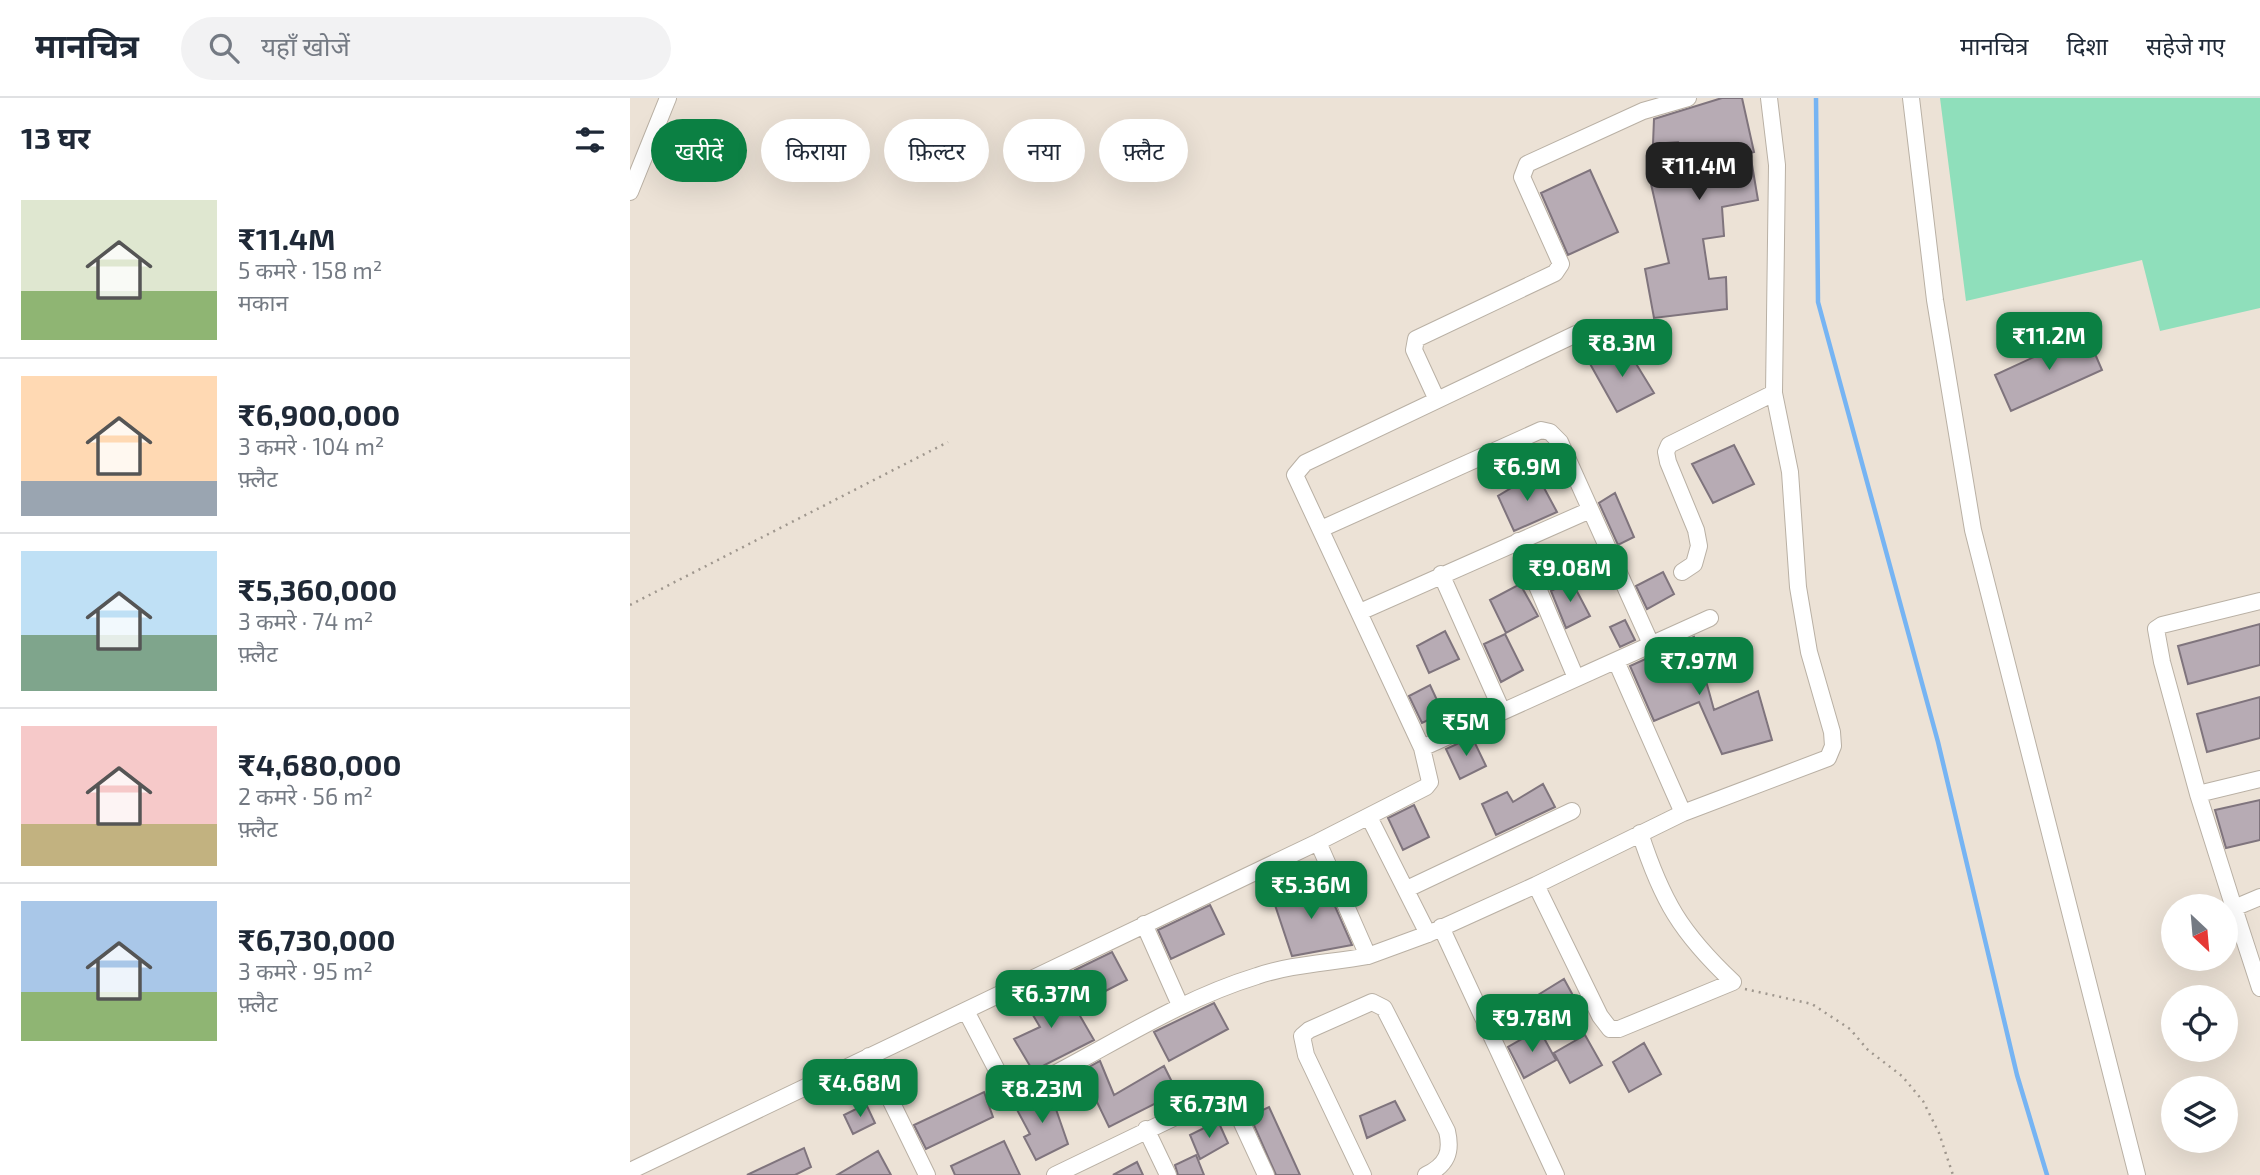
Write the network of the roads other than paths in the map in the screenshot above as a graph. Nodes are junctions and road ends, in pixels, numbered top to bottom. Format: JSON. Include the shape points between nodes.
{"nodes":[{"id":1,"x":668,"y":98,"type":"edge"},
{"id":2,"x":1688,"y":98,"type":"edge"},
{"id":3,"x":1769,"y":98,"type":"edge"},
{"id":4,"x":1911,"y":98,"type":"edge"},
{"id":5,"x":630,"y":192,"type":"edge"},
{"id":6,"x":1576,"y":334,"type":"dead end"},
{"id":7,"x":1774,"y":393,"type":"junction"},
{"id":8,"x":1437,"y":400,"type":"junction"},
{"id":9,"x":1588,"y":510,"type":"junction"},
{"id":10,"x":1321,"y":529,"type":"junction"},
{"id":11,"x":1518,"y":541,"type":"junction"},
{"id":12,"x":1682,"y":572,"type":"dead end"},
{"id":13,"x":1441,"y":574,"type":"junction"},
{"id":14,"x":2260,"y":601,"type":"edge"},
{"id":15,"x":1360,"y":612,"type":"junction"},
{"id":16,"x":1710,"y":618,"type":"dead end"},
{"id":17,"x":1651,"y":644,"type":"junction"},
{"id":18,"x":1616,"y":662,"type":"junction"},
{"id":19,"x":1576,"y":678,"type":"junction"},
{"id":20,"x":1502,"y":711,"type":"junction"},
{"id":21,"x":1422,"y":747,"type":"junction"},
{"id":22,"x":2260,"y":779,"type":"edge"},
{"id":23,"x":2197,"y":794,"type":"junction"},
{"id":24,"x":1572,"y":811,"type":"dead end"},
{"id":25,"x":1684,"y":813,"type":"junction"},
{"id":26,"x":1369,"y":817,"type":"junction"},
{"id":27,"x":1640,"y":833,"type":"junction"},
{"id":28,"x":1318,"y":842,"type":"junction"},
{"id":29,"x":1536,"y":885,"type":"junction"},
{"id":30,"x":1408,"y":889,"type":"junction"},
{"id":31,"x":2229,"y":894,"type":"edge"},
{"id":32,"x":2260,"y":897,"type":"edge"},
{"id":33,"x":2238,"y":906,"type":"edge"},
{"id":34,"x":2238,"y":920,"type":"edge"},
{"id":35,"x":1144,"y":924,"type":"junction"},
{"id":36,"x":1434,"y":931,"type":"junction"},
{"id":37,"x":1368,"y":956,"type":"junction"},
{"id":38,"x":2260,"y":988,"type":"edge"},
{"id":39,"x":1180,"y":1005,"type":"junction"},
{"id":40,"x":966,"y":1011,"type":"junction"},
{"id":41,"x":869,"y":1056,"type":"junction"},
{"id":42,"x":1146,"y":1129,"type":"junction"},
{"id":43,"x":630,"y":1171,"type":"edge"},
{"id":44,"x":927,"y":1175,"type":"edge"},
{"id":45,"x":1055,"y":1175,"type":"edge"},
{"id":46,"x":1168,"y":1175,"type":"edge"},
{"id":47,"x":1266,"y":1175,"type":"edge"},
{"id":48,"x":1363,"y":1175,"type":"edge"},
{"id":49,"x":1426,"y":1175,"type":"edge"},
{"id":50,"x":1556,"y":1175,"type":"edge"},
{"id":51,"x":2137,"y":1175,"type":"edge"}],
"edges":[{"from":1,"to":5,"type":"street"},
{"from":2,"to":8,"type":"street","via":[[1588,134],[1522,170],[1561,264],[1555,272],[1416,339],[1414,350]]},
{"from":3,"to":7,"type":"street","via":[[1777,164]]},
{"from":4,"to":51,"type":"street","via":[[1936,300],[1973,530]]},
{"from":6,"to":8,"type":"street"},
{"from":7,"to":12,"type":"street","via":[[1668,445],[1668,462],[1699,546],[1694,564]]},
{"from":7,"to":25,"type":"street","via":[[1790,472],[1798,587],[1833,746],[1828,758]]},
{"from":8,"to":10,"type":"street","via":[[1300,467],[1295,475]]},
{"from":9,"to":10,"type":"street","via":[[1560,442],[1541,430]]},
{"from":9,"to":11,"type":"street"},
{"from":9,"to":17,"type":"street"},
{"from":10,"to":15,"type":"street"},
{"from":11,"to":13,"type":"street"},
{"from":11,"to":19,"type":"street"},
{"from":13,"to":15,"type":"street"},
{"from":13,"to":20,"type":"street"},
{"from":14,"to":23,"type":"street","via":[[2156,629]]},
{"from":15,"to":21,"type":"street"},
{"from":16,"to":17,"type":"street"},
{"from":17,"to":18,"type":"street"},
{"from":18,"to":19,"type":"street"},
{"from":18,"to":25,"type":"street"},
{"from":19,"to":20,"type":"street"},
{"from":20,"to":21,"type":"street"},
{"from":21,"to":26,"type":"street","via":[[1430,782]]},
{"from":22,"to":23,"type":"street"},
{"from":23,"to":31,"type":"street"},
{"from":24,"to":30,"type":"street"},
{"from":25,"to":27,"type":"street"},
{"from":26,"to":28,"type":"street"},
{"from":26,"to":30,"type":"street"},
{"from":27,"to":29,"type":"street"},
{"from":27,"to":29,"type":"street","via":[[1665,902],[1689,936],[1733,982],[1610,1029]]},
{"from":28,"to":35,"type":"street"},
{"from":28,"to":37,"type":"street"},
{"from":29,"to":36,"type":"street"},
{"from":30,"to":36,"type":"street"},
{"from":32,"to":33,"type":"street"},
{"from":34,"to":38,"type":"street"},
{"from":35,"to":39,"type":"street"},
{"from":35,"to":40,"type":"street"},
{"from":36,"to":37,"type":"street"},
{"from":36,"to":50,"type":"street"},
{"from":37,"to":39,"type":"street","via":[[1259,975]]},
{"from":39,"to":40,"type":"street","via":[[1026,1089],[1013,1091],[1002,1080]]},
{"from":40,"to":41,"type":"street"},
{"from":41,"to":43,"type":"street"},
{"from":41,"to":44,"type":"street"},
{"from":42,"to":45,"type":"street"},
{"from":42,"to":46,"type":"street"},
{"from":42,"to":47,"type":"street","via":[[1221,1095],[1235,1108]]},
{"from":48,"to":49,"type":"street","via":[[1306,1055],[1302,1036],[1372,1002],[1384,1008],[1447,1130],[1451,1147],[1446,1161]]}]}
